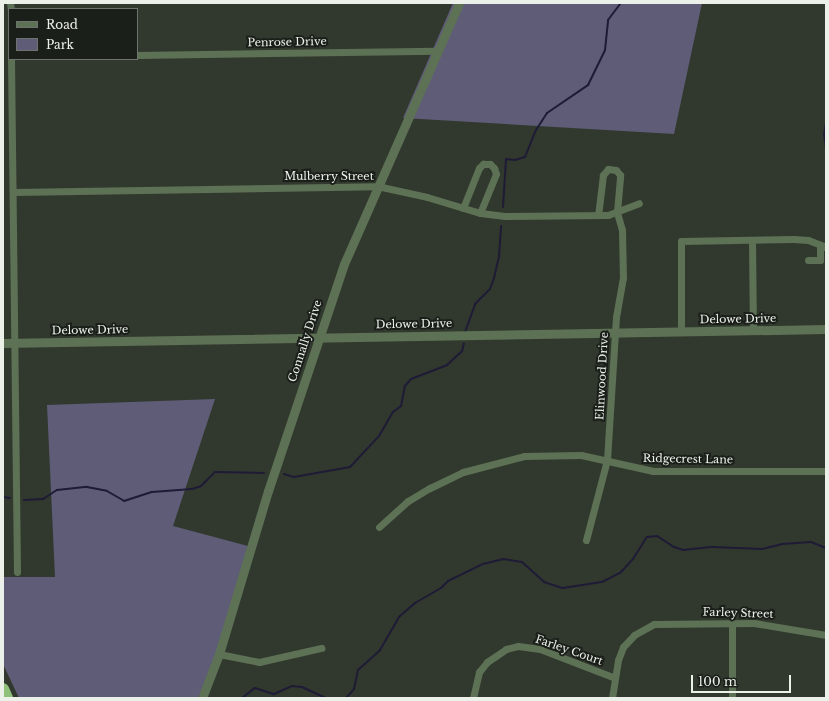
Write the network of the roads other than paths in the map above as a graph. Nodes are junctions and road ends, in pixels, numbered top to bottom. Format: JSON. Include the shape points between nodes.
{"nodes":[{"id":1,"x":459,"y":3,"type":"edge"},
{"id":2,"x":438,"y":51,"type":"junction"},
{"id":3,"x":138,"y":55,"type":"edge"},
{"id":4,"x":11,"y":60,"type":"edge"},
{"id":5,"x":377,"y":186,"type":"junction"},
{"id":6,"x":14,"y":192,"type":"junction"},
{"id":7,"x":639,"y":203,"type":"dead end"},
{"id":8,"x":463,"y":208,"type":"junction"},
{"id":9,"x":617,"y":212,"type":"junction"},
{"id":10,"x":480,"y":213,"type":"junction"},
{"id":11,"x":598,"y":214,"type":"junction"},
{"id":12,"x":752,"y":240,"type":"junction"},
{"id":13,"x":826,"y":247,"type":"edge"},
{"id":14,"x":808,"y":260,"type":"dead end"},
{"id":15,"x":826,"y":329,"type":"edge"},
{"id":16,"x":753,"y":330,"type":"junction"},
{"id":17,"x":681,"y":332,"type":"junction"},
{"id":18,"x":615,"y":333,"type":"junction"},
{"id":19,"x":318,"y":338,"type":"junction"},
{"id":20,"x":3,"y":343,"type":"edge"},
{"id":21,"x":16,"y":343,"type":"junction"},
{"id":22,"x":607,"y":460,"type":"junction"},
{"id":23,"x":826,"y":471,"type":"edge"},
{"id":24,"x":379,"y":527,"type":"dead end"},
{"id":25,"x":586,"y":540,"type":"dead end"},
{"id":26,"x":17,"y":572,"type":"dead end"},
{"id":27,"x":696,"y":623,"type":"joint"},
{"id":28,"x":732,"y":623,"type":"junction"},
{"id":29,"x":826,"y":635,"type":"edge"},
{"id":30,"x":321,"y":648,"type":"dead end"},
{"id":31,"x":219,"y":654,"type":"junction"},
{"id":32,"x":615,"y":678,"type":"junction"},
{"id":33,"x":3,"y":689,"type":"edge"},
{"id":34,"x":8,"y":698,"type":"edge"},
{"id":35,"x":202,"y":698,"type":"edge"},
{"id":36,"x":473,"y":698,"type":"edge"},
{"id":37,"x":612,"y":698,"type":"edge"},
{"id":38,"x":732,"y":698,"type":"edge"}],
"edges":[{"from":1,"to":2,"type":"street","name":"Connally Drive"},
{"from":2,"to":3,"type":"street","name":"Penrose Drive"},
{"from":2,"to":5,"type":"street","name":"Connally Drive"},
{"from":4,"to":6,"type":"street"},
{"from":5,"to":6,"type":"street","name":"Mulberry Street"},
{"from":5,"to":8,"type":"street","name":"Mulberry Street"},
{"from":5,"to":19,"type":"street","name":"Connally Drive","via":[[344,264]]},
{"from":6,"to":21,"type":"street"},
{"from":7,"to":9,"type":"street","name":"Mulberry Street"},
{"from":8,"to":10,"type":"street","name":"Mulberry Street"},
{"from":8,"to":10,"type":"street","via":[[479,168],[483,164],[490,164],[496,174]]},
{"from":9,"to":11,"type":"street","name":"Mulberry Street"},
{"from":9,"to":11,"type":"street","name":"Elinwood Drive","via":[[620,175],[612,168],[603,175]]},
{"from":9,"to":18,"type":"street","name":"Elinwood Drive","via":[[622,230],[624,267]]},
{"from":10,"to":11,"type":"street","name":"Mulberry Street","via":[[505,216]]},
{"from":12,"to":13,"type":"street","via":[[808,240]]},
{"from":12,"to":16,"type":"street"},
{"from":12,"to":17,"type":"street","via":[[681,241]]},
{"from":13,"to":14,"type":"street","via":[[820,247],[820,260]]},
{"from":15,"to":16,"type":"street","name":"Delowe Drive"},
{"from":16,"to":17,"type":"street","name":"Delowe Drive"},
{"from":17,"to":18,"type":"street","name":"Delowe Drive"},
{"from":18,"to":19,"type":"street","name":"Delowe Drive"},
{"from":18,"to":22,"type":"street","name":"Elinwood Drive"},
{"from":19,"to":21,"type":"street","name":"Delowe Drive"},
{"from":19,"to":31,"type":"street","name":"Connally Drive"},
{"from":20,"to":21,"type":"street","name":"Delowe Drive"},
{"from":21,"to":26,"type":"street"},
{"from":22,"to":23,"type":"street","name":"Ridgecrest Lane","via":[[653,471]]},
{"from":22,"to":24,"type":"street","name":"Ridgecrest Lane","via":[[553,454],[494,462],[430,488],[408,501]]},
{"from":22,"to":25,"type":"street","name":"Elinwood Drive"},
{"from":27,"to":28,"type":"street","name":"Farley Street"},
{"from":27,"to":32,"type":"street","name":"Farley Court","via":[[654,624],[634,635],[623,647]]},
{"from":28,"to":29,"type":"street","name":"Farley Street","via":[[773,625]]},
{"from":28,"to":38,"type":"street"},
{"from":30,"to":31,"type":"street","via":[[259,662]]},
{"from":31,"to":35,"type":"street","name":"Connally Drive"},
{"from":32,"to":36,"type":"street","name":"Farley Court","via":[[540,649],[518,646],[506,649],[487,662],[479,672]]},
{"from":32,"to":37,"type":"street","name":"Farley Court"},
{"from":33,"to":34,"type":"highway"}]}
